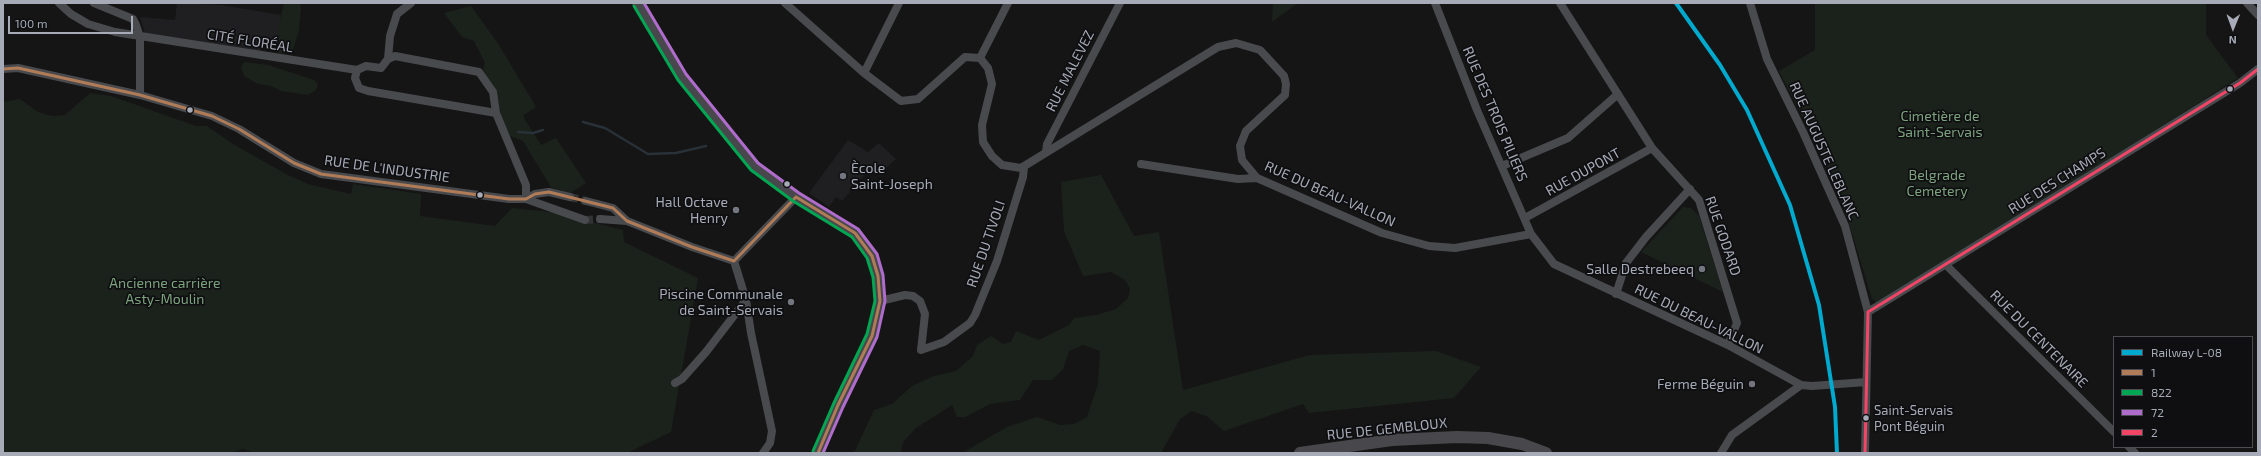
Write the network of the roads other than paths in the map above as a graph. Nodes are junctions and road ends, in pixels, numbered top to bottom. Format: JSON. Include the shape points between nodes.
{"nodes":[{"id":1,"x":59,"y":3,"type":"edge"},
{"id":2,"x":94,"y":3,"type":"edge"},
{"id":3,"x":411,"y":3,"type":"edge"},
{"id":4,"x":638,"y":3,"type":"edge"},
{"id":5,"x":785,"y":3,"type":"edge"},
{"id":6,"x":899,"y":3,"type":"edge"},
{"id":7,"x":1008,"y":3,"type":"edge"},
{"id":8,"x":1120,"y":3,"type":"edge"},
{"id":9,"x":1435,"y":3,"type":"edge"},
{"id":10,"x":1560,"y":3,"type":"edge"},
{"id":11,"x":1750,"y":3,"type":"edge"},
{"id":12,"x":2247,"y":3,"type":"edge"},
{"id":13,"x":2258,"y":15,"type":"edge"},
{"id":14,"x":140,"y":37,"type":"junction"},
{"id":15,"x":980,"y":58,"type":"junction"},
{"id":16,"x":388,"y":59,"type":"junction"},
{"id":17,"x":3,"y":69,"type":"edge"},
{"id":18,"x":2258,"y":69,"type":"edge"},
{"id":19,"x":356,"y":70,"type":"junction"},
{"id":20,"x":864,"y":72,"type":"junction"},
{"id":21,"x":1618,"y":94,"type":"junction"},
{"id":22,"x":140,"y":95,"type":"junction"},
{"id":23,"x":496,"y":113,"type":"junction"},
{"id":24,"x":1652,"y":148,"type":"junction"},
{"id":25,"x":1046,"y":152,"type":"junction"},
{"id":26,"x":1141,"y":164,"type":"dead end"},
{"id":27,"x":1502,"y":166,"type":"junction"},
{"id":28,"x":1024,"y":167,"type":"junction"},
{"id":29,"x":1257,"y":178,"type":"junction"},
{"id":30,"x":1690,"y":189,"type":"junction"},
{"id":31,"x":570,"y":197,"type":"tunnel mouth"},
{"id":32,"x":796,"y":197,"type":"junction"},
{"id":33,"x":526,"y":199,"type":"junction"},
{"id":34,"x":586,"y":201,"type":"tunnel mouth"},
{"id":35,"x":1525,"y":218,"type":"junction"},
{"id":36,"x":600,"y":219,"type":"tunnel mouth"},
{"id":37,"x":585,"y":220,"type":"tunnel mouth"},
{"id":38,"x":627,"y":222,"type":"junction"},
{"id":39,"x":1531,"y":234,"type":"junction"},
{"id":40,"x":734,"y":261,"type":"junction"},
{"id":41,"x":1946,"y":265,"type":"junction"},
{"id":42,"x":1616,"y":294,"type":"junction"},
{"id":43,"x":746,"y":300,"type":"junction"},
{"id":44,"x":880,"y":300,"type":"junction"},
{"id":45,"x":1868,"y":312,"type":"junction"},
{"id":46,"x":1728,"y":345,"type":"junction"},
{"id":47,"x":1866,"y":382,"type":"junction"},
{"id":48,"x":675,"y":383,"type":"dead end"},
{"id":49,"x":1801,"y":385,"type":"junction"},
{"id":50,"x":2113,"y":431,"type":"edge"},
{"id":51,"x":763,"y":453,"type":"edge"},
{"id":52,"x":818,"y":453,"type":"edge"},
{"id":53,"x":1300,"y":453,"type":"edge"},
{"id":54,"x":1546,"y":453,"type":"edge"},
{"id":55,"x":1721,"y":453,"type":"edge"},
{"id":56,"x":1865,"y":453,"type":"edge"}],
"edges":[{"from":1,"to":14,"type":"street","name":"CITÉ FLORÉAL","via":[[88,24]]},
{"from":2,"to":14,"type":"street","via":[[133,19]]},
{"from":3,"to":16,"type":"street","via":[[397,14],[393,23]]},
{"from":4,"to":32,"type":"main road","via":[[682,77],[755,167]]},
{"from":5,"to":20,"type":"street"},
{"from":6,"to":20,"type":"street"},
{"from":7,"to":15,"type":"street"},
{"from":8,"to":25,"type":"street","name":"RUE MALEVEZ","via":[[1047,144]]},
{"from":9,"to":27,"type":"street","name":"RUE DES TROIS PILIERS"},
{"from":10,"to":21,"type":"street","name":"RUE GODARD"},
{"from":11,"to":45,"type":"street","name":"RUE AUGUSTE LEBLANC","via":[[1767,59],[1845,226]]},
{"from":12,"to":13,"type":"street"},
{"from":14,"to":19,"type":"street","name":"CITÉ FLORÉAL"},
{"from":14,"to":22,"type":"street"},
{"from":15,"to":20,"type":"street","via":[[965,57],[918,99],[909,101],[895,98]]},
{"from":15,"to":28,"type":"street","via":[[988,68],[992,84],[982,125],[983,142],[1002,165],[1012,168]]},
{"from":16,"to":19,"type":"street","name":"CITÉ FLORÉAL","via":[[381,68],[366,66]]},
{"from":16,"to":23,"type":"street","name":"CITÉ FLORÉAL","via":[[395,56],[479,72],[493,92]]},
{"from":17,"to":22,"type":"street","name":"RUE DE L'INDUSTRIE","via":[[18,68]]},
{"from":18,"to":41,"type":"street","name":"RUE DES CHAMPS","via":[[2240,83]]},
{"from":19,"to":23,"type":"street","via":[[356,83],[359,88],[368,92]]},
{"from":21,"to":24,"type":"street","name":"RUE GODARD"},
{"from":21,"to":27,"type":"street","via":[[1568,138]]},
{"from":22,"to":33,"type":"street","name":"RUE DE L'INDUSTRIE","via":[[212,116],[240,129],[294,163],[321,174],[488,197]]},
{"from":23,"to":33,"type":"street","name":"CITÉ FLORÉAL","via":[[526,185]]},
{"from":24,"to":30,"type":"street","name":"RUE GODARD"},
{"from":24,"to":35,"type":"street","name":"RUE DUPONT"},
{"from":25,"to":28,"type":"street","name":"RUE DU BEAU-VALLON"},
{"from":25,"to":29,"type":"street","name":"RUE DU BEAU-VALLON","via":[[1218,47],[1236,43],[1260,50],[1278,68],[1286,84],[1285,95],[1246,130],[1240,146],[1242,160]]},
{"from":26,"to":29,"type":"street","via":[[1238,179]]},
{"from":27,"to":35,"type":"street","name":"RUE DES TROIS PILIERS"},
{"from":28,"to":44,"type":"street","name":"RUE DU TIVOLI","via":[[997,261],[970,323],[944,342],[920,350],[925,314],[920,301],[913,296],[905,295]]},
{"from":29,"to":39,"type":"street","name":"RUE DU BEAU-VALLON","via":[[1382,233],[1429,246],[1455,248]]},
{"from":30,"to":42,"type":"street","via":[[1626,263]]},
{"from":30,"to":46,"type":"street","name":"RUE GODARD","via":[[1699,200],[1737,323]]},
{"from":31,"to":33,"type":"street","name":"RUE DE L'INDUSTRIE","via":[[549,192],[535,194]]},
{"from":32,"to":40,"type":"street"},
{"from":32,"to":44,"type":"main road","via":[[860,238],[872,256],[878,276]]},
{"from":33,"to":37,"type":"street","name":"RUE DE L'INDUSTRIE"},
{"from":34,"to":38,"type":"street","via":[[613,208]]},
{"from":35,"to":39,"type":"street","name":"RUE DES TROIS PILIERS"},
{"from":36,"to":38,"type":"street"},
{"from":38,"to":40,"type":"street"},
{"from":39,"to":42,"type":"street","name":"RUE DU BEAU-VALLON","via":[[1554,264]]},
{"from":40,"to":43,"type":"street"},
{"from":41,"to":45,"type":"street","name":"RUE DES CHAMPS"},
{"from":41,"to":50,"type":"street","name":"RUE DU CENTENAIRE"},
{"from":42,"to":46,"type":"street","name":"RUE DU BEAU-VALLON"},
{"from":43,"to":48,"type":"street","via":[[706,352],[682,379]]},
{"from":43,"to":51,"type":"street","via":[[772,430],[770,443]]},
{"from":44,"to":52,"type":"main road","via":[[872,336]]},
{"from":45,"to":47,"type":"street","name":"RUE AUGUSTE LEBLANC"},
{"from":46,"to":49,"type":"street","name":"RUE DU BEAU-VALLON"},
{"from":47,"to":49,"type":"street"},
{"from":47,"to":56,"type":"street","name":"RUE AUGUSTE LEBLANC"},
{"from":49,"to":55,"type":"street","via":[[1732,435]]},
{"from":53,"to":54,"type":"main road","name":"RUE DE GEMBLOUX","via":[[1392,440],[1457,437],[1488,438],[1522,444]]}]}
